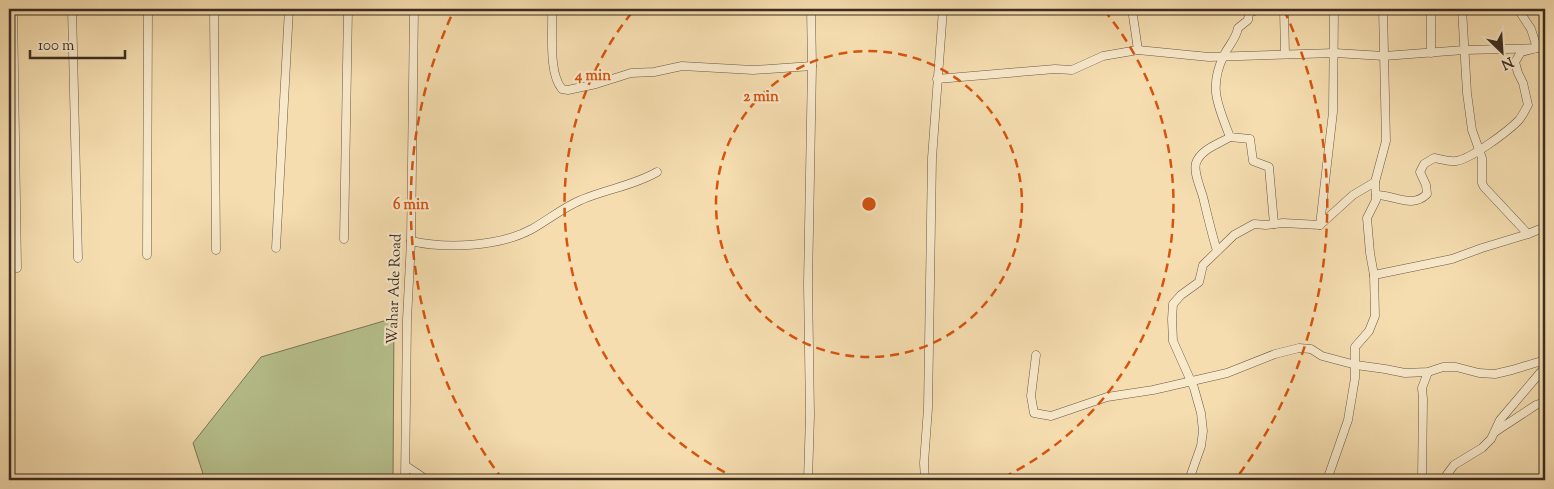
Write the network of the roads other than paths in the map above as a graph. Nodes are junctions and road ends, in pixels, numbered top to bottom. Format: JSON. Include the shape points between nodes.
{"nodes":[{"id":1,"x":13,"y":9,"type":"edge"},
{"id":2,"x":72,"y":9,"type":"edge"},
{"id":3,"x":148,"y":9,"type":"edge"},
{"id":4,"x":214,"y":9,"type":"edge"},
{"id":5,"x":289,"y":9,"type":"edge"},
{"id":6,"x":348,"y":9,"type":"edge"},
{"id":7,"x":414,"y":9,"type":"edge"},
{"id":8,"x":552,"y":9,"type":"edge"},
{"id":9,"x":810,"y":9,"type":"edge"},
{"id":10,"x":943,"y":9,"type":"edge"},
{"id":11,"x":1132,"y":9,"type":"edge"},
{"id":12,"x":1259,"y":9,"type":"edge"},
{"id":13,"x":1284,"y":9,"type":"edge"},
{"id":14,"x":1334,"y":9,"type":"edge"},
{"id":15,"x":1383,"y":9,"type":"edge"},
{"id":16,"x":1431,"y":9,"type":"edge"},
{"id":17,"x":1462,"y":9,"type":"edge"},
{"id":18,"x":1518,"y":9,"type":"edge"},
{"id":19,"x":1541,"y":48,"type":"edge"},
{"id":20,"x":1138,"y":50,"type":"junction"},
{"id":21,"x":1464,"y":50,"type":"junction"},
{"id":22,"x":1335,"y":53,"type":"junction"},
{"id":23,"x":1431,"y":53,"type":"junction"},
{"id":24,"x":1285,"y":54,"type":"junction"},
{"id":25,"x":1224,"y":56,"type":"junction"},
{"id":26,"x":1384,"y":56,"type":"junction"},
{"id":27,"x":812,"y":66,"type":"junction"},
{"id":28,"x":937,"y":79,"type":"junction"},
{"id":29,"x":1230,"y":136,"type":"junction"},
{"id":30,"x":1480,"y":151,"type":"junction"},
{"id":31,"x":657,"y":172,"type":"dead end"},
{"id":32,"x":1376,"y":182,"type":"junction"},
{"id":33,"x":1376,"y":195,"type":"junction"},
{"id":34,"x":1274,"y":224,"type":"junction"},
{"id":35,"x":1320,"y":226,"type":"junction"},
{"id":36,"x":1545,"y":228,"type":"edge"},
{"id":37,"x":1528,"y":234,"type":"junction"},
{"id":38,"x":344,"y":239,"type":"dead end"},
{"id":39,"x":411,"y":241,"type":"junction"},
{"id":40,"x":276,"y":248,"type":"dead end"},
{"id":41,"x":216,"y":250,"type":"dead end"},
{"id":42,"x":1217,"y":251,"type":"junction"},
{"id":43,"x":147,"y":255,"type":"dead end"},
{"id":44,"x":78,"y":258,"type":"dead end"},
{"id":45,"x":17,"y":268,"type":"dead end"},
{"id":46,"x":1374,"y":275,"type":"junction"},
{"id":47,"x":1036,"y":355,"type":"dead end"},
{"id":48,"x":1545,"y":360,"type":"edge"},
{"id":49,"x":1356,"y":366,"type":"junction"},
{"id":50,"x":1545,"y":367,"type":"edge"},
{"id":51,"x":1428,"y":372,"type":"junction"},
{"id":52,"x":1192,"y":382,"type":"junction"},
{"id":53,"x":1545,"y":402,"type":"edge"},
{"id":54,"x":1494,"y":433,"type":"junction"},
{"id":55,"x":406,"y":466,"type":"junction"},
{"id":56,"x":405,"y":480,"type":"edge"},
{"id":57,"x":427,"y":480,"type":"edge"},
{"id":58,"x":808,"y":480,"type":"edge"},
{"id":59,"x":925,"y":480,"type":"edge"},
{"id":60,"x":1189,"y":480,"type":"edge"},
{"id":61,"x":1327,"y":480,"type":"edge"},
{"id":62,"x":1422,"y":480,"type":"edge"},
{"id":63,"x":1443,"y":480,"type":"edge"}],
"edges":[{"from":1,"to":45,"type":"street"},
{"from":2,"to":44,"type":"street"},
{"from":3,"to":43,"type":"street"},
{"from":4,"to":41,"type":"street"},
{"from":5,"to":40,"type":"street"},
{"from":6,"to":38,"type":"street"},
{"from":7,"to":39,"type":"street","name":"Wahar Ade Road"},
{"from":8,"to":27,"type":"street","via":[[553,70],[562,89],[596,84],[631,73],[682,66],[753,70]]},
{"from":9,"to":27,"type":"street"},
{"from":10,"to":28,"type":"street"},
{"from":11,"to":20,"type":"street"},
{"from":12,"to":25,"type":"street","via":[[1249,13],[1248,20],[1238,28]]},
{"from":13,"to":24,"type":"street"},
{"from":14,"to":22,"type":"street"},
{"from":15,"to":26,"type":"street"},
{"from":16,"to":23,"type":"street"},
{"from":17,"to":21,"type":"street"},
{"from":18,"to":19,"type":"street"},
{"from":19,"to":21,"type":"street"},
{"from":19,"to":30,"type":"street","via":[[1521,52],[1515,62],[1528,105],[1519,120]]},
{"from":20,"to":25,"type":"street"},
{"from":20,"to":28,"type":"street","via":[[1103,56],[1072,70]]},
{"from":21,"to":23,"type":"street"},
{"from":21,"to":30,"type":"street","via":[[1472,130]]},
{"from":22,"to":24,"type":"street"},
{"from":22,"to":26,"type":"street"},
{"from":22,"to":35,"type":"street","via":[[1333,112]]},
{"from":23,"to":26,"type":"street"},
{"from":24,"to":25,"type":"street"},
{"from":25,"to":29,"type":"street","via":[[1214,88]]},
{"from":26,"to":32,"type":"street","via":[[1386,141]]},
{"from":27,"to":58,"type":"street"},
{"from":28,"to":59,"type":"street","via":[[932,158]]},
{"from":29,"to":34,"type":"street","via":[[1250,139],[1253,161],[1269,167]]},
{"from":29,"to":42,"type":"street","via":[[1204,151],[1196,163],[1198,184]]},
{"from":30,"to":33,"type":"street","via":[[1458,161],[1434,158],[1424,164],[1420,172],[1427,194],[1421,200],[1411,202]]},
{"from":30,"to":37,"type":"street","via":[[1484,187]]},
{"from":31,"to":39,"type":"street","via":[[634,184],[578,201],[531,230],[492,242],[439,245]]},
{"from":32,"to":33,"type":"street"},
{"from":32,"to":35,"type":"street","via":[[1352,194]]},
{"from":33,"to":46,"type":"street","via":[[1367,218]]},
{"from":34,"to":35,"type":"street"},
{"from":34,"to":42,"type":"street","via":[[1254,224],[1234,235]]},
{"from":36,"to":37,"type":"street"},
{"from":37,"to":46,"type":"street","via":[[1452,259]]},
{"from":39,"to":55,"type":"street","name":"Wahar Ade Road"},
{"from":42,"to":52,"type":"street","via":[[1202,265],[1199,282],[1173,304],[1173,341]]},
{"from":46,"to":49,"type":"street","via":[[1375,316],[1373,325],[1355,347]]},
{"from":47,"to":52,"type":"street","via":[[1030,396],[1034,413],[1051,416],[1107,398]]},
{"from":48,"to":51,"type":"street","via":[[1494,374],[1443,367]]},
{"from":49,"to":51,"type":"street","via":[[1405,373]]},
{"from":49,"to":52,"type":"street","via":[[1322,356],[1311,349],[1299,348]]},
{"from":49,"to":61,"type":"street","via":[[1348,420]]},
{"from":50,"to":54,"type":"street","via":[[1500,420]]},
{"from":51,"to":62,"type":"street","via":[[1422,388]]},
{"from":52,"to":60,"type":"street","via":[[1203,431]]},
{"from":53,"to":54,"type":"street"},
{"from":54,"to":63,"type":"street","via":[[1482,448],[1454,465]]},
{"from":55,"to":56,"type":"street","name":"Wahar Ade Road"},
{"from":55,"to":57,"type":"street"}]}
